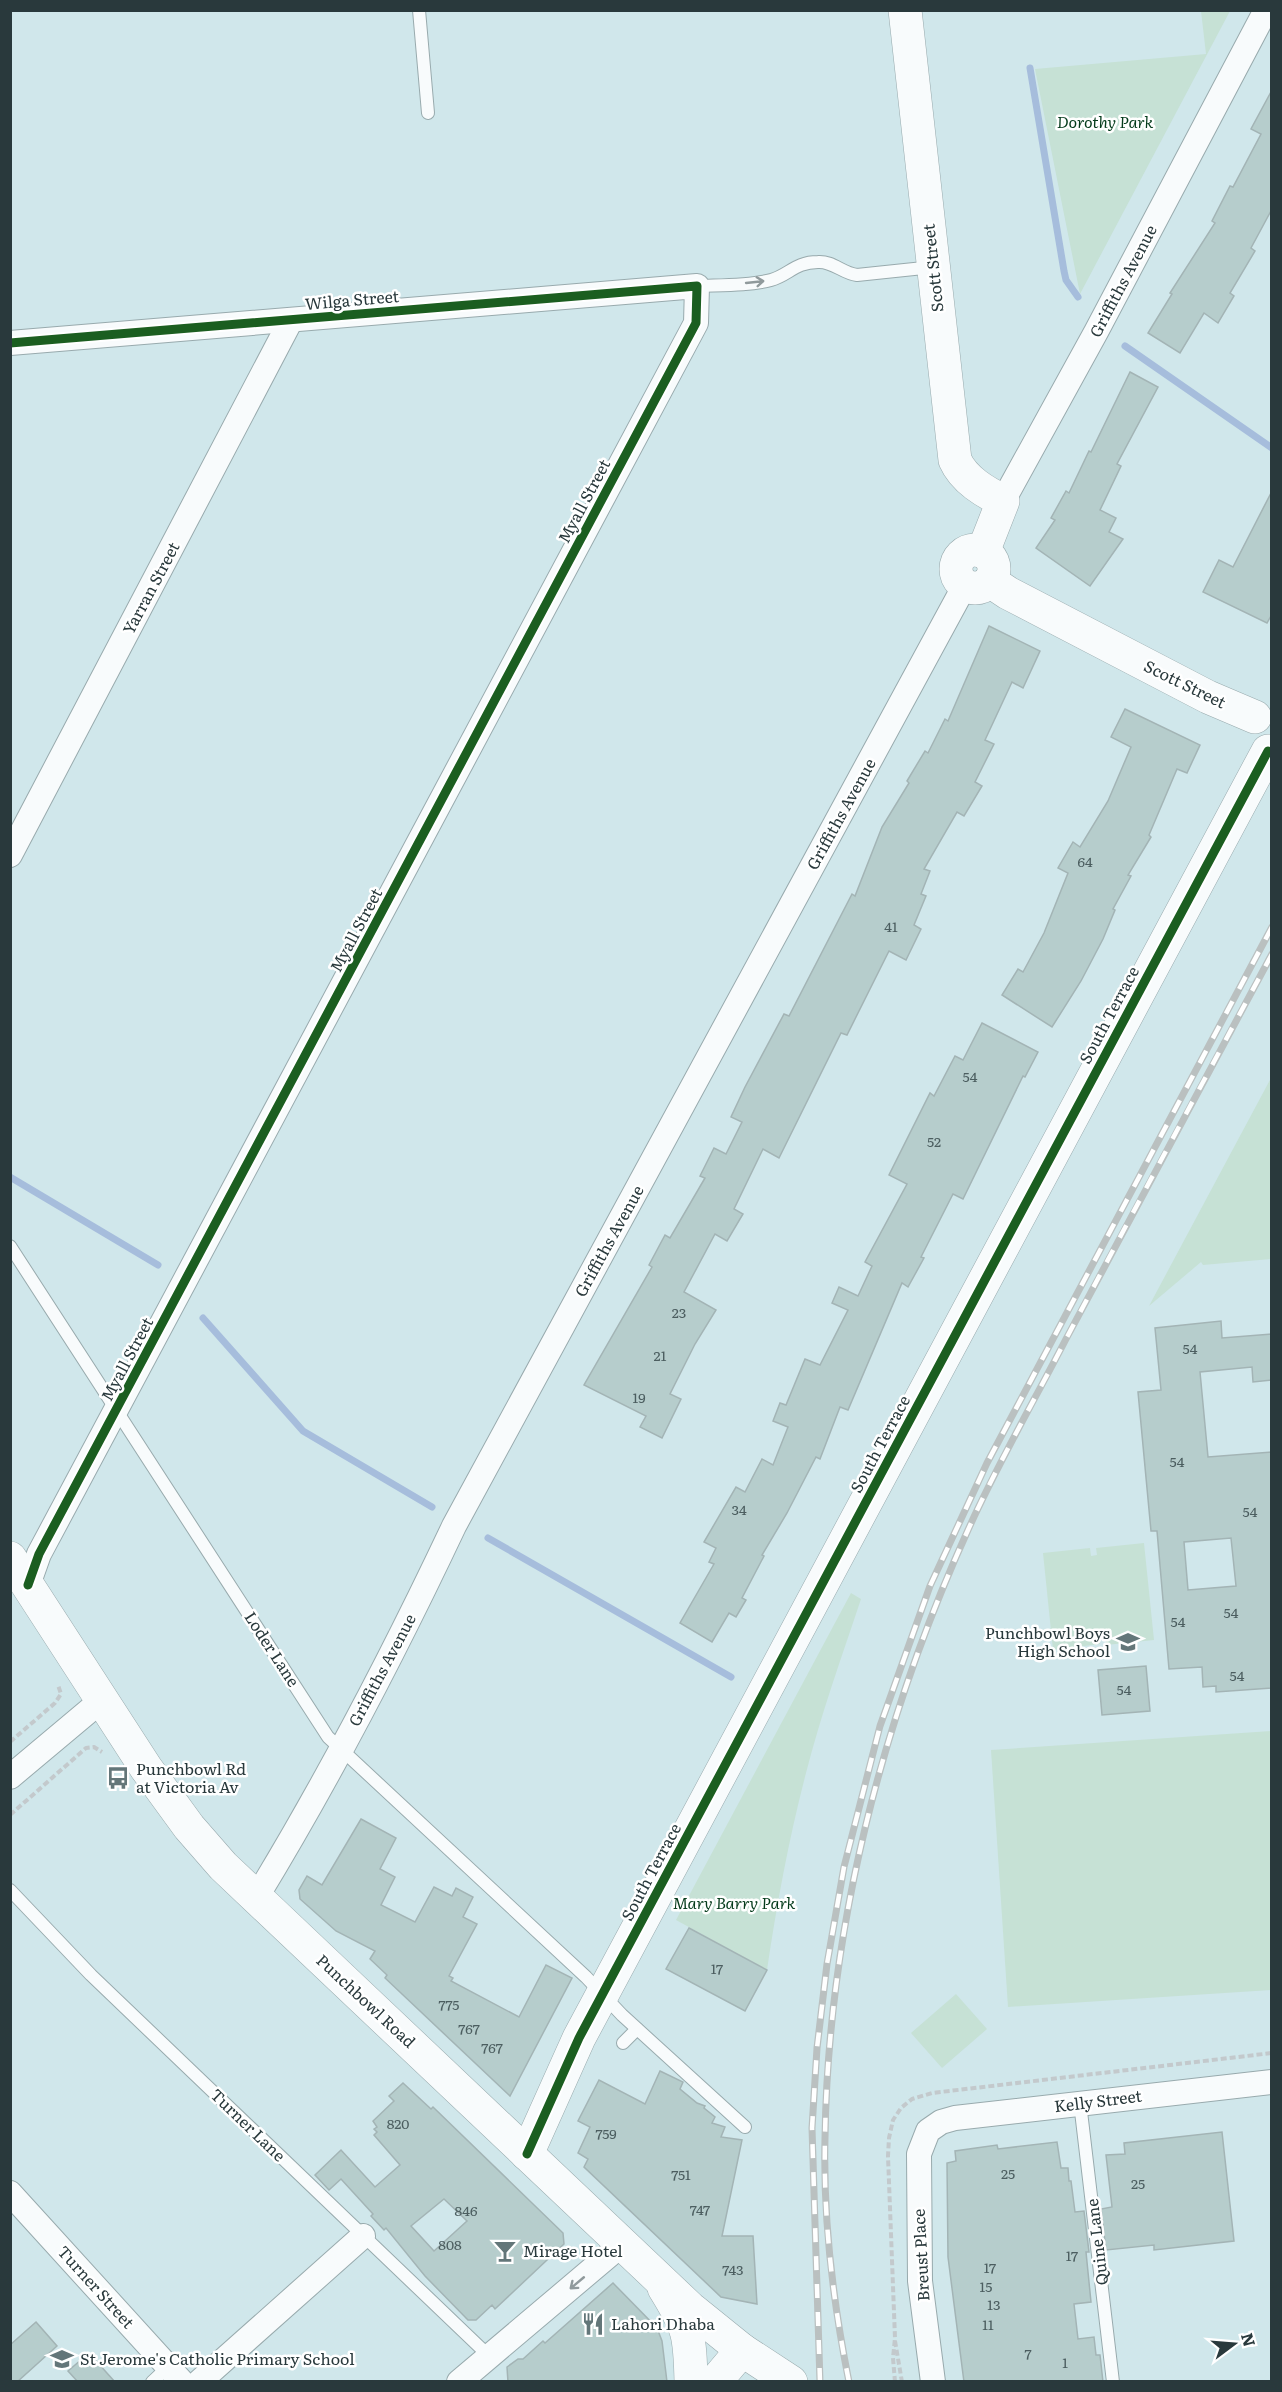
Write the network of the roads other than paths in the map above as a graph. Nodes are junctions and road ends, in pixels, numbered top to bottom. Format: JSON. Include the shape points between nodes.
{"nodes":[{"id":1,"x":419,"y":10,"type":"edge"},
{"id":2,"x":905,"y":10,"type":"edge"},
{"id":3,"x":1266,"y":10,"type":"edge"},
{"id":4,"x":428,"y":114,"type":"dead end"},
{"id":5,"x":933,"y":267,"type":"junction"},
{"id":6,"x":697,"y":286,"type":"junction"},
{"id":7,"x":291,"y":320,"type":"junction"},
{"id":8,"x":10,"y":344,"type":"edge"},
{"id":9,"x":1004,"y":501,"type":"junction"},
{"id":10,"x":979,"y":572,"type":"junction"},
{"id":11,"x":1263,"y":711,"type":"edge"},
{"id":12,"x":1270,"y":752,"type":"edge"},
{"id":13,"x":10,"y":855,"type":"edge"},
{"id":14,"x":10,"y":1246,"type":"edge"},
{"id":15,"x":117,"y":1410,"type":"junction"},
{"id":16,"x":19,"y":1571,"type":"edge"},
{"id":17,"x":103,"y":1699,"type":"junction"},
{"id":18,"x":340,"y":1748,"type":"junction"},
{"id":19,"x":10,"y":1777,"type":"edge"},
{"id":20,"x":10,"y":1890,"type":"edge"},
{"id":21,"x":256,"y":1898,"type":"junction"},
{"id":22,"x":602,"y":1995,"type":"junction"},
{"id":23,"x":637,"y":2029,"type":"junction"},
{"id":24,"x":623,"y":2043,"type":"dead end"},
{"id":25,"x":1272,"y":2082,"type":"edge"},
{"id":26,"x":1080,"y":2103,"type":"junction"},
{"id":27,"x":745,"y":2127,"type":"dead end"},
{"id":28,"x":928,"y":2130,"type":"joint"},
{"id":29,"x":527,"y":2154,"type":"junction"},
{"id":30,"x":10,"y":2193,"type":"edge"},
{"id":31,"x":363,"y":2236,"type":"junction"},
{"id":32,"x":621,"y":2245,"type":"junction"},
{"id":33,"x":658,"y":2279,"type":"junction"},
{"id":34,"x":742,"y":2350,"type":"junction"},
{"id":35,"x":489,"y":2356,"type":"junction"},
{"id":36,"x":168,"y":2377,"type":"edge"},
{"id":37,"x":786,"y":2378,"type":"edge"},
{"id":38,"x":460,"y":2381,"type":"edge"},
{"id":39,"x":199,"y":2382,"type":"edge"},
{"id":40,"x":691,"y":2382,"type":"edge"},
{"id":41,"x":715,"y":2382,"type":"edge"},
{"id":42,"x":933,"y":2382,"type":"edge"},
{"id":43,"x":1113,"y":2382,"type":"edge"}],
"edges":[{"from":1,"to":4,"type":"lane"},
{"from":2,"to":5,"type":"street","name":"Scott Street"},
{"from":3,"to":9,"type":"street","name":"Griffiths Avenue"},
{"from":6,"to":5,"type":"lane","name":"Wilga Street","one_way":true,"via":[[772,280],[793,267],[818,262],[856,275]]},
{"from":5,"to":9,"type":"street","name":"Scott Street","via":[[955,460],[963,474]]},
{"from":6,"to":7,"type":"street","name":"Wilga Street"},
{"from":6,"to":15,"type":"street","name":"Myall Street","via":[[696,323]]},
{"from":7,"to":8,"type":"street","name":"Wilga Street"},
{"from":7,"to":13,"type":"street","name":"Yarran Street"},
{"from":9,"to":10,"type":"street","name":"Griffiths Avenue"},
{"from":10,"to":11,"type":"street","name":"Scott Street","via":[[1187,686]]},
{"from":10,"to":18,"type":"street","name":"Griffiths Avenue","via":[[454,1526]]},
{"from":11,"to":12,"type":"street","via":[[1252,733],[1255,741]]},
{"from":12,"to":22,"type":"street","name":"South Terrace"},
{"from":14,"to":15,"type":"lane","name":"Loder Lane"},
{"from":15,"to":16,"type":"street","name":"Myall Street","via":[[39,1554]]},
{"from":15,"to":18,"type":"lane","name":"Loder Lane","via":[[328,1737]]},
{"from":16,"to":17,"type":"street","name":"Punchbowl Road"},
{"from":17,"to":19,"type":"street"},
{"from":17,"to":21,"type":"street","name":"Punchbowl Road","via":[[189,1827]]},
{"from":18,"to":21,"type":"street","name":"Griffiths Avenue"},
{"from":18,"to":22,"type":"lane","name":"Loder Lane"},
{"from":20,"to":31,"type":"lane","name":"Turner Lane","via":[[91,1976]]},
{"from":21,"to":29,"type":"street","name":"Punchbowl Road"},
{"from":22,"to":23,"type":"lane","name":"Loder Lane"},
{"from":22,"to":29,"type":"street","name":"South Terrace"},
{"from":23,"to":24,"type":"lane"},
{"from":23,"to":27,"type":"lane","name":"Loder Lane"},
{"from":25,"to":26,"type":"street","name":"Kelly Street"},
{"from":26,"to":28,"type":"street","name":"Kelly Street","via":[[955,2118]]},
{"from":26,"to":43,"type":"lane","name":"Quine Lane"},
{"from":28,"to":42,"type":"street","name":"Breust Place","via":[[918,2167],[920,2280]]},
{"from":29,"to":32,"type":"street","name":"Punchbowl Road"},
{"from":30,"to":36,"type":"street","name":"Turner Street"},
{"from":31,"to":35,"type":"lane","name":"Turner Lane"},
{"from":31,"to":39,"type":"street"},
{"from":32,"to":33,"type":"street","name":"Punchbowl Road"},
{"from":32,"to":35,"type":"street","one_way":true},
{"from":33,"to":34,"type":"street","name":"Punchbowl Road"},
{"from":33,"to":40,"type":"street","via":[[688,2332]]},
{"from":34,"to":37,"type":"street","name":"Punchbowl Road"},
{"from":34,"to":41,"type":"street"},
{"from":35,"to":38,"type":"street"}]}
